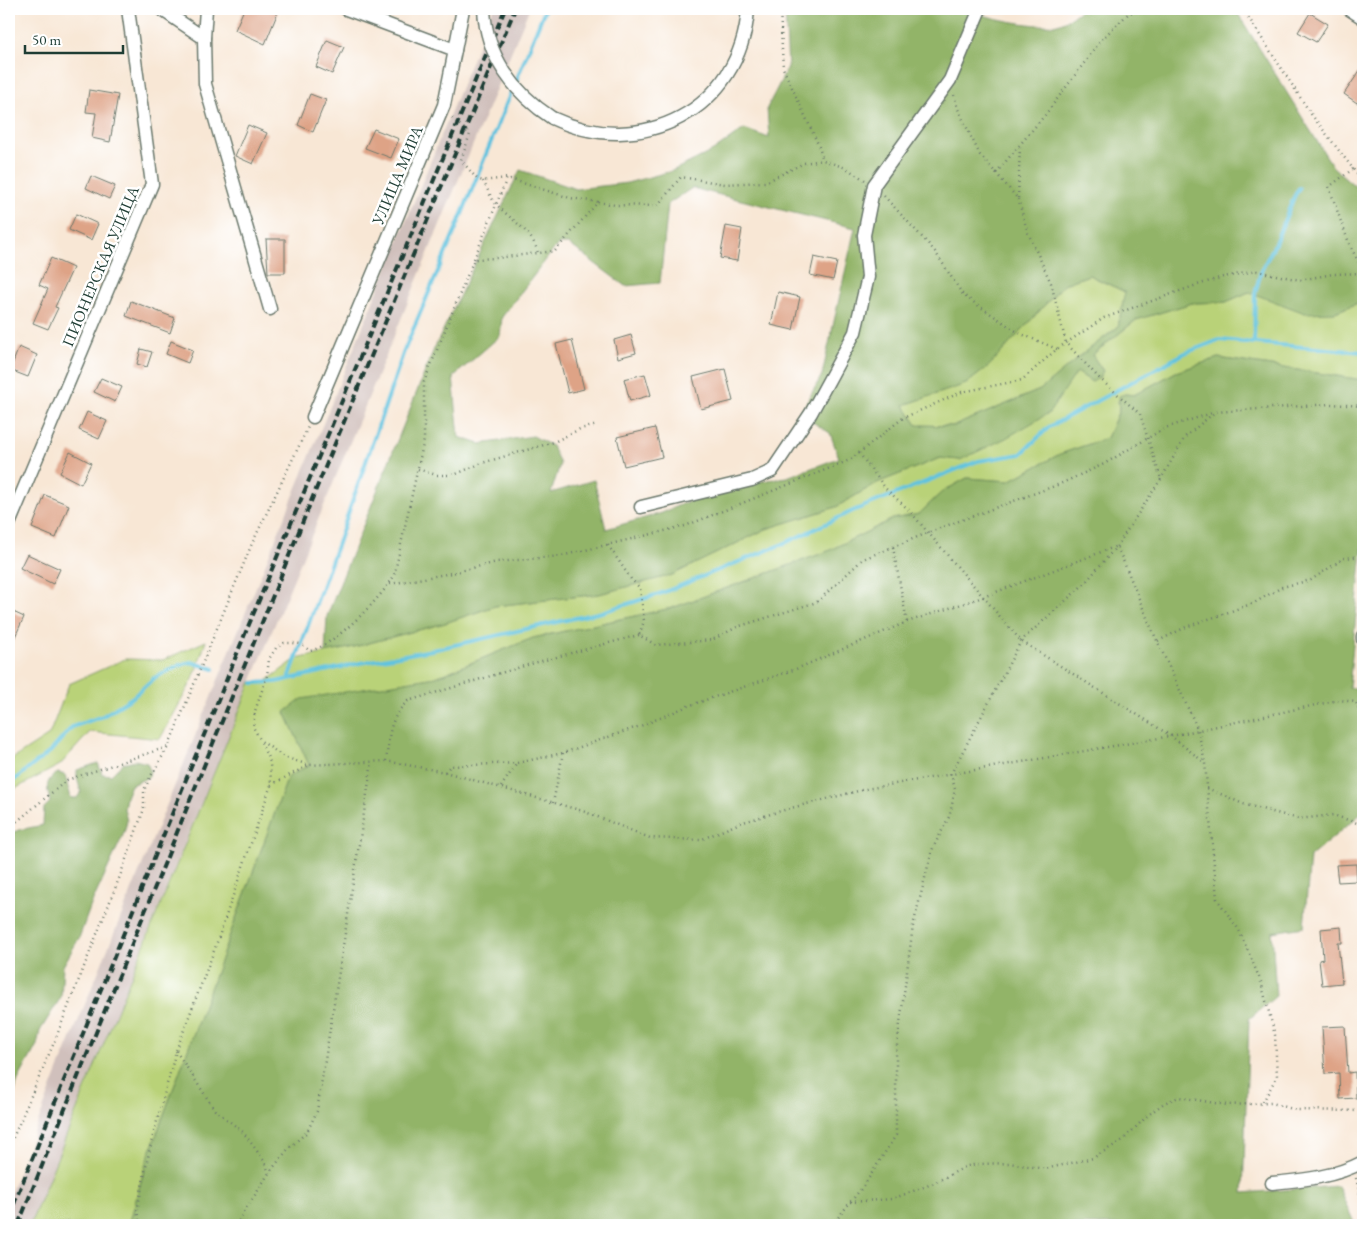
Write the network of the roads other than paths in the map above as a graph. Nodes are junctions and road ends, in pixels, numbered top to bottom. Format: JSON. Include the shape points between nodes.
{"nodes":[{"id":1,"x":128,"y":9,"type":"edge"},
{"id":2,"x":161,"y":9,"type":"edge"},
{"id":3,"x":206,"y":9,"type":"edge"},
{"id":4,"x":346,"y":9,"type":"edge"},
{"id":5,"x":463,"y":9,"type":"edge"},
{"id":6,"x":484,"y":9,"type":"edge"},
{"id":7,"x":748,"y":9,"type":"edge"},
{"id":8,"x":980,"y":9,"type":"edge"},
{"id":9,"x":1349,"y":9,"type":"edge"},
{"id":10,"x":1363,"y":18,"type":"edge"},
{"id":11,"x":204,"y":38,"type":"junction"},
{"id":12,"x":455,"y":50,"type":"junction"},
{"id":13,"x":270,"y":309,"type":"dead end"},
{"id":14,"x":313,"y":417,"type":"road end"},
{"id":15,"x":641,"y":507,"type":"dead end"},
{"id":16,"x":9,"y":524,"type":"edge"},
{"id":17,"x":1358,"y":1164,"type":"edge"},
{"id":18,"x":1272,"y":1184,"type":"dead end"}],
"edges":[{"from":1,"to":16,"type":"street","name":"ПИОНЕРСКАЯ УЛИЦА","via":[[152,184]]},
{"from":2,"to":11,"type":"street"},
{"from":3,"to":11,"type":"street"},
{"from":4,"to":12,"type":"street"},
{"from":5,"to":12,"type":"street","name":"УЛИЦА МИРА"},
{"from":6,"to":7,"type":"street","bridge":true,"via":[[491,46],[506,75],[526,99],[552,118],[582,129],[614,134],[645,130],[675,120],[702,102],[723,78],[739,50]]},
{"from":8,"to":15,"type":"street","via":[[950,80],[874,185],[864,235],[868,277],[855,332],[811,413],[772,471],[752,480]]},
{"from":9,"to":10,"type":"street"},
{"from":11,"to":13,"type":"street","via":[[205,84]]},
{"from":12,"to":14,"type":"street","name":"УЛИЦА МИРА","via":[[442,109]]},
{"from":17,"to":18,"type":"street","via":[[1314,1180]]}]}
